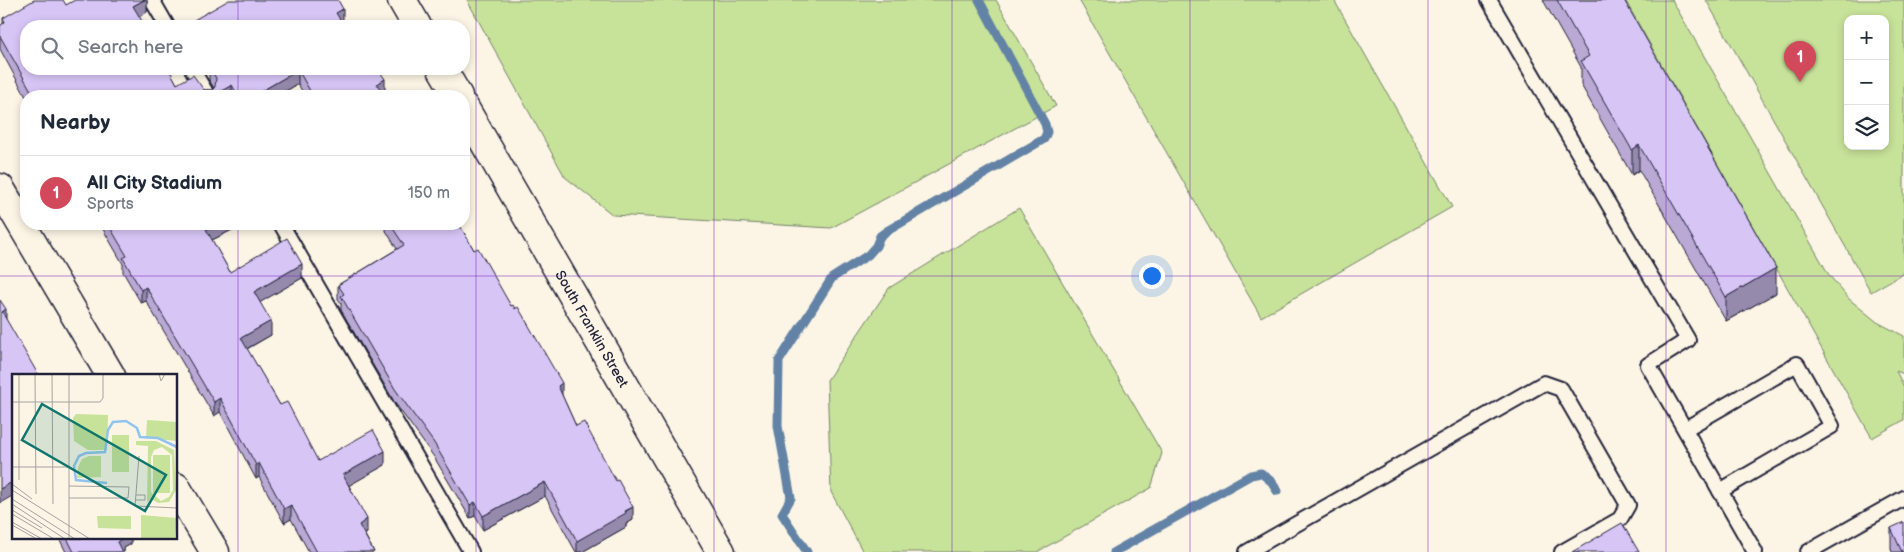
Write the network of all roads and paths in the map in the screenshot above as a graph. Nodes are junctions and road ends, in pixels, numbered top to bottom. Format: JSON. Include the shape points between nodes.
{"nodes":[{"id":1,"x":152,"y":0,"type":"edge"},
{"id":2,"x":402,"y":0,"type":"edge"},
{"id":3,"x":1489,"y":0,"type":"edge"},
{"id":4,"x":164,"y":20,"type":"edge"},
{"id":5,"x":414,"y":20,"type":"edge"},
{"id":6,"x":196,"y":75,"type":"edge"},
{"id":7,"x":446,"y":75,"type":"edge"},
{"id":8,"x":204,"y":90,"type":"edge"},
{"id":9,"x":454,"y":90,"type":"edge"},
{"id":10,"x":470,"y":117,"type":"edge"},
{"id":11,"x":0,"y":188,"type":"edge"},
{"id":12,"x":20,"y":222,"type":"edge"},
{"id":13,"x":25,"y":230,"type":"edge"},
{"id":14,"x":284,"y":230,"type":"edge"},
{"id":15,"x":110,"y":374,"type":"edge"},
{"id":16,"x":1685,"y":429,"type":"junction"},
{"id":17,"x":178,"y":490,"type":"edge"},
{"id":18,"x":1720,"y":490,"type":"junction"},
{"id":19,"x":1904,"y":498,"type":"edge"},
{"id":20,"x":215,"y":552,"type":"edge"},
{"id":21,"x":471,"y":552,"type":"edge"},
{"id":22,"x":721,"y":552,"type":"edge"},
{"id":23,"x":1247,"y":552,"type":"edge"},
{"id":24,"x":1562,"y":552,"type":"edge"},
{"id":25,"x":1755,"y":552,"type":"edge"},
{"id":26,"x":1808,"y":552,"type":"edge"}],
"edges":[{"from":1,"to":4,"type":"lane"},
{"from":2,"to":5,"type":"street"},
{"from":3,"to":16,"type":"lane","via":[[1688,340],[1648,365]]},
{"from":6,"to":8,"type":"lane"},
{"from":7,"to":9,"type":"street"},
{"from":10,"to":22,"type":"street","name":"South Franklin Street"},
{"from":11,"to":12,"type":"street"},
{"from":13,"to":15,"type":"street"},
{"from":14,"to":21,"type":"lane"},
{"from":16,"to":18,"type":"lane"},
{"from":16,"to":18,"type":"lane","via":[[1797,364],[1832,426]]},
{"from":17,"to":20,"type":"street"},
{"from":18,"to":25,"type":"lane"},
{"from":19,"to":26,"type":"lane"},
{"from":23,"to":24,"type":"lane","via":[[1544,383],[1561,389],[1628,505],[1620,520]]}]}
